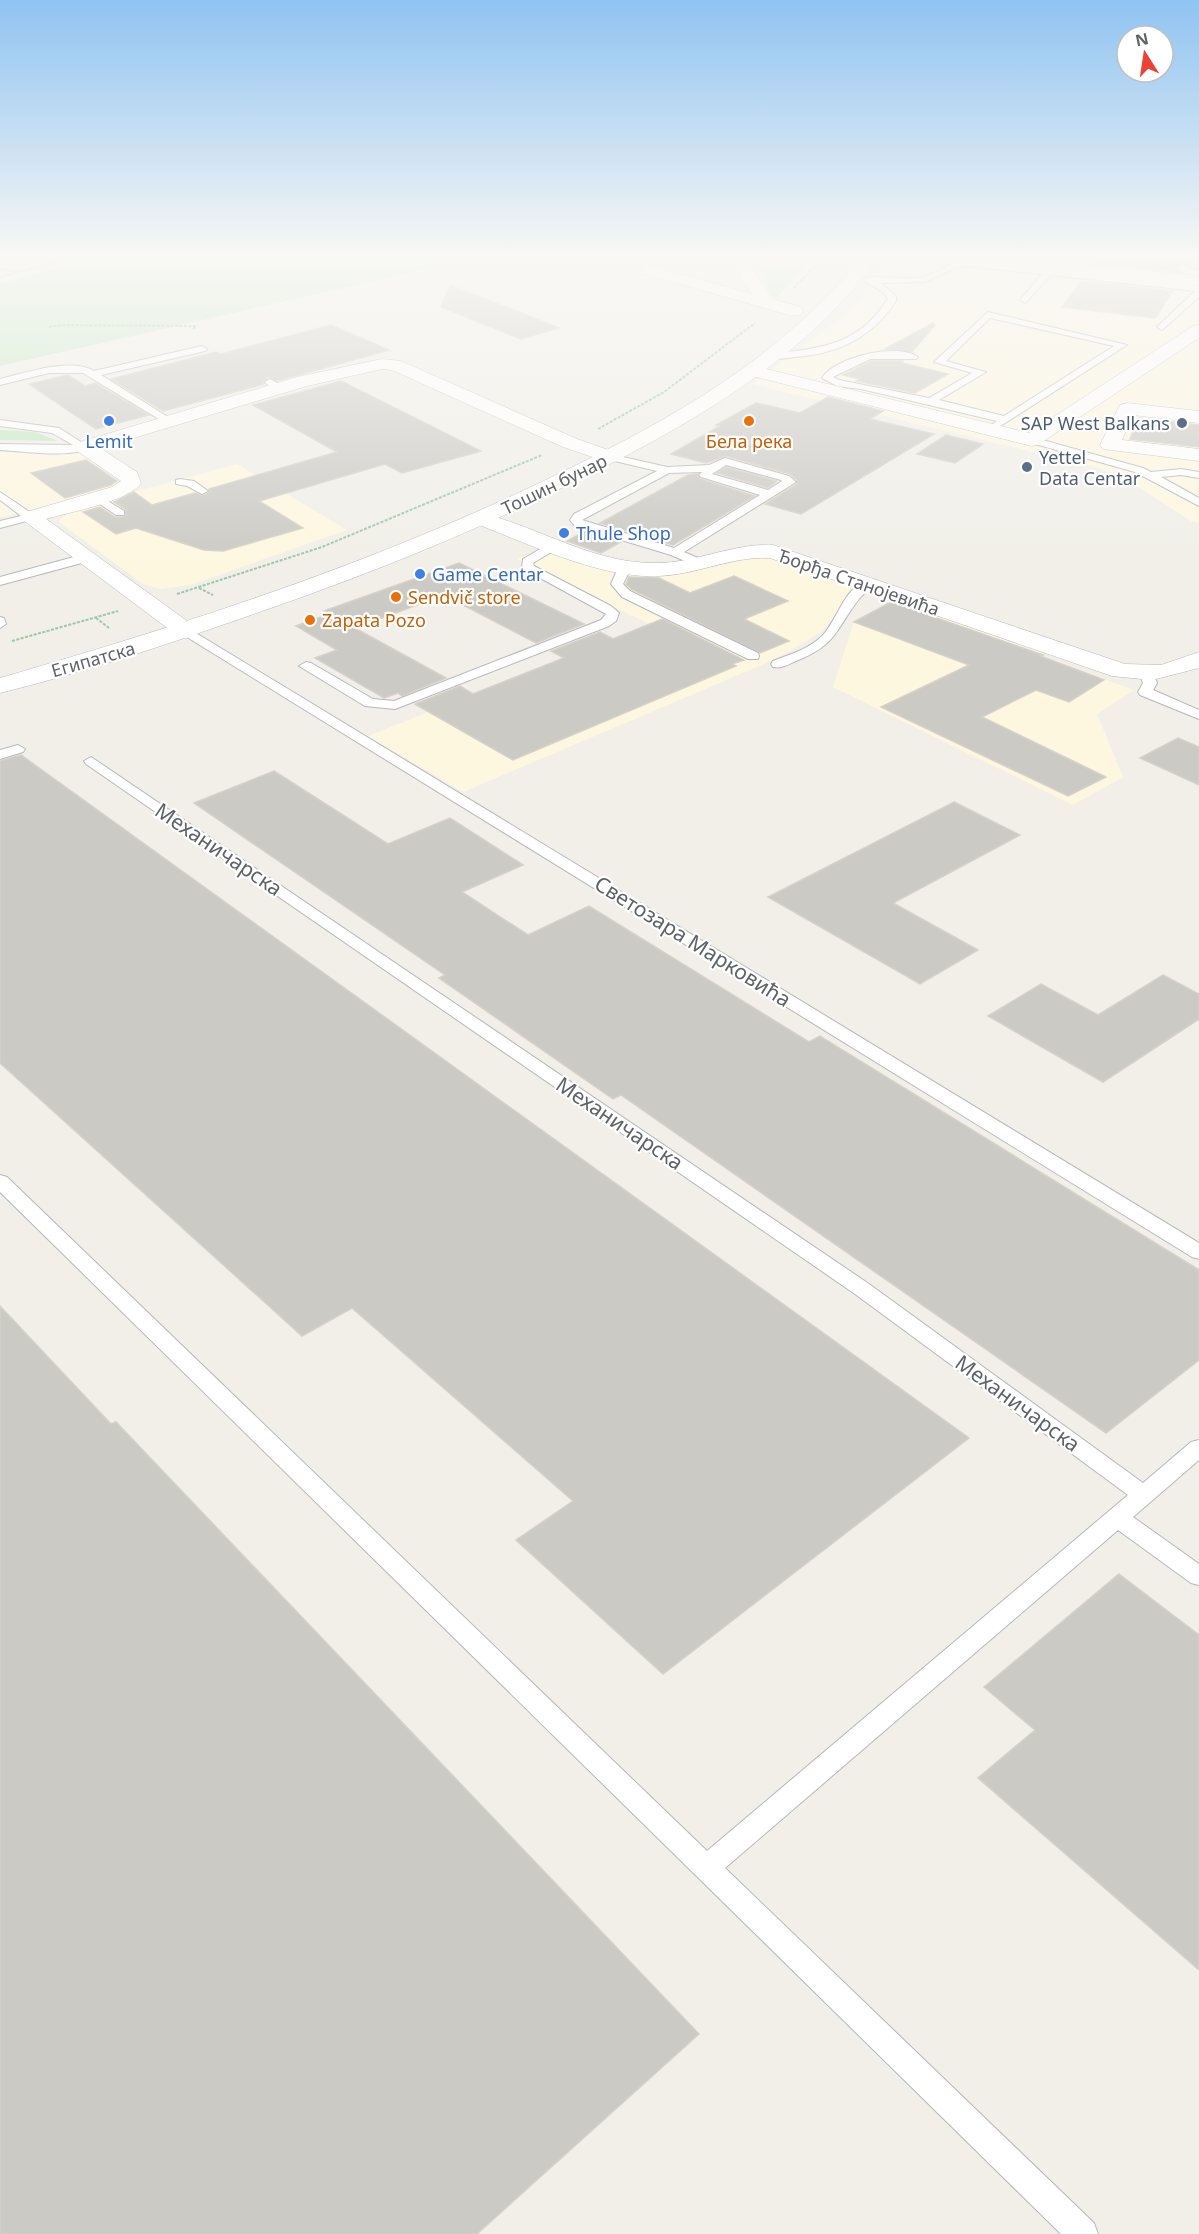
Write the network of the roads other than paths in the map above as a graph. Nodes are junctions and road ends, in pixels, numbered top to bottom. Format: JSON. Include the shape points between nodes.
{"nodes":[{"id":1,"x":158,"y":359,"type":"edge"},
{"id":2,"x":769,"y":359,"type":"edge"},
{"id":3,"x":858,"y":359,"type":"edge"},
{"id":4,"x":942,"y":359,"type":"edge"},
{"id":5,"x":1100,"y":359,"type":"edge"},
{"id":6,"x":1155,"y":359,"type":"edge"},
{"id":7,"x":754,"y":371,"type":"junction"},
{"id":8,"x":94,"y":374,"type":"junction"},
{"id":9,"x":0,"y":382,"type":"edge"},
{"id":10,"x":704,"y":382,"type":"dead end"},
{"id":11,"x":930,"y":401,"type":"junction"},
{"id":12,"x":1199,"y":417,"type":"edge"},
{"id":13,"x":168,"y":421,"type":"junction"},
{"id":14,"x":0,"y":423,"type":"edge"},
{"id":15,"x":999,"y":424,"type":"junction"},
{"id":16,"x":1032,"y":440,"type":"junction"},
{"id":17,"x":0,"y":447,"type":"edge"},
{"id":18,"x":84,"y":447,"type":"junction"},
{"id":19,"x":1084,"y":449,"type":"dead end"},
{"id":20,"x":587,"y":450,"type":"junction"},
{"id":21,"x":1108,"y":452,"type":"junction"},
{"id":22,"x":1199,"y":455,"type":"edge"},
{"id":23,"x":610,"y":457,"type":"junction"},
{"id":24,"x":1179,"y":457,"type":"dead end"},
{"id":25,"x":711,"y":468,"type":"junction"},
{"id":26,"x":667,"y":470,"type":"junction"},
{"id":27,"x":1152,"y":475,"type":"junction"},
{"id":28,"x":1199,"y":475,"type":"edge"},
{"id":29,"x":180,"y":482,"type":"dead end"},
{"id":30,"x":202,"y":491,"type":"dead end"},
{"id":31,"x":770,"y":494,"type":"junction"},
{"id":32,"x":0,"y":495,"type":"edge"},
{"id":33,"x":98,"y":498,"type":"junction"},
{"id":34,"x":1199,"y":503,"type":"edge"},
{"id":35,"x":120,"y":513,"type":"dead end"},
{"id":36,"x":30,"y":517,"type":"junction"},
{"id":37,"x":481,"y":519,"type":"junction"},
{"id":38,"x":0,"y":525,"type":"edge"},
{"id":39,"x":554,"y":545,"type":"junction"},
{"id":40,"x":675,"y":552,"type":"junction"},
{"id":41,"x":85,"y":558,"type":"junction"},
{"id":42,"x":702,"y":564,"type":"junction"},
{"id":43,"x":625,"y":568,"type":"junction"},
{"id":44,"x":0,"y":581,"type":"edge"},
{"id":45,"x":866,"y":585,"type":"junction"},
{"id":46,"x":166,"y":617,"type":"junction"},
{"id":47,"x":186,"y":630,"type":"junction"},
{"id":48,"x":753,"y":656,"type":"dead end"},
{"id":49,"x":1199,"y":659,"type":"edge"},
{"id":50,"x":778,"y":664,"type":"dead end"},
{"id":51,"x":0,"y":666,"type":"edge"},
{"id":52,"x":306,"y":666,"type":"dead end"},
{"id":53,"x":1147,"y":674,"type":"junction"},
{"id":54,"x":0,"y":686,"type":"edge"},
{"id":55,"x":1199,"y":715,"type":"edge"},
{"id":56,"x":18,"y":748,"type":"dead end"},
{"id":57,"x":0,"y":755,"type":"edge"},
{"id":58,"x":91,"y":761,"type":"dead end"},
{"id":59,"x":0,"y":1181,"type":"edge"},
{"id":60,"x":1199,"y":1252,"type":"edge"},
{"id":61,"x":1199,"y":1448,"type":"edge"},
{"id":62,"x":1144,"y":1495,"type":"junction"},
{"id":63,"x":1117,"y":1518,"type":"junction"},
{"id":64,"x":1199,"y":1576,"type":"edge"},
{"id":65,"x":706,"y":1868,"type":"junction"},
{"id":66,"x":1083,"y":2234,"type":"edge"}],
"edges":[{"from":1,"to":8,"type":"lane"},
{"from":2,"to":7,"type":"street","name":"Тошин бунар"},
{"from":3,"to":11,"type":"lane","via":[[827,378]]},
{"from":4,"to":11,"type":"lane","via":[[939,362],[981,372]]},
{"from":5,"to":15,"type":"lane"},
{"from":6,"to":16,"type":"street"},
{"from":7,"to":15,"type":"street"},
{"from":7,"to":23,"type":"street","name":"Тошин бунар","via":[[699,408]]},
{"from":8,"to":9,"type":"lane","via":[[58,369]]},
{"from":8,"to":13,"type":"lane"},
{"from":10,"to":20,"type":"street","name":"Тошин бунар"},
{"from":11,"to":15,"type":"lane"},
{"from":12,"to":21,"type":"street","via":[[1118,406]]},
{"from":13,"to":18,"type":"street","name":"Тошин бунар"},
{"from":13,"to":20,"type":"street","name":"Тошин бунар","via":[[275,386],[367,365],[391,364]]},
{"from":14,"to":18,"type":"lane","via":[[55,430]]},
{"from":15,"to":16,"type":"street"},
{"from":16,"to":21,"type":"lane"},
{"from":17,"to":18,"type":"lane","name":"Тошин бунар"},
{"from":18,"to":33,"type":"street","via":[[132,479],[124,489]]},
{"from":19,"to":21,"type":"street"},
{"from":20,"to":23,"type":"street"},
{"from":20,"to":46,"type":"street","name":"Тошин бунар","via":[[493,496],[399,534]]},
{"from":21,"to":22,"type":"street"},
{"from":21,"to":24,"type":"lane"},
{"from":21,"to":27,"type":"lane"},
{"from":23,"to":26,"type":"lane"},
{"from":23,"to":37,"type":"street","name":"Тошин бунар"},
{"from":25,"to":26,"type":"lane"},
{"from":25,"to":31,"type":"lane","via":[[705,476]]},
{"from":25,"to":31,"type":"lane","via":[[725,461],[789,480]]},
{"from":26,"to":40,"type":"lane","via":[[576,520]]},
{"from":27,"to":28,"type":"lane"},
{"from":27,"to":34,"type":"lane"},
{"from":29,"to":30,"type":"lane"},
{"from":31,"to":40,"type":"lane"},
{"from":32,"to":36,"type":"lane"},
{"from":33,"to":35,"type":"lane"},
{"from":33,"to":36,"type":"street"},
{"from":36,"to":38,"type":"lane"},
{"from":36,"to":41,"type":"street"},
{"from":37,"to":39,"type":"street","name":"Ђорђа Станојевића"},
{"from":37,"to":47,"type":"street","name":"Тошин бунар","via":[[367,566]]},
{"from":39,"to":43,"type":"street","name":"Ђорђа Станојевића"},
{"from":39,"to":52,"type":"lane","via":[[527,562],[528,568],[607,609],[613,613],[612,618],[395,705],[370,703]]},
{"from":40,"to":42,"type":"lane"},
{"from":41,"to":44,"type":"lane"},
{"from":41,"to":46,"type":"street"},
{"from":42,"to":43,"type":"street","name":"Ђорђа Станојевића","via":[[655,570]]},
{"from":42,"to":45,"type":"street","name":"Ђорђа Станојевића","via":[[766,551]]},
{"from":43,"to":48,"type":"lane","via":[[617,584],[626,594]]},
{"from":45,"to":50,"type":"lane","via":[[857,592],[826,639]]},
{"from":45,"to":53,"type":"street","name":"Ђорђа Станојевића","via":[[1108,667]]},
{"from":46,"to":47,"type":"street"},
{"from":46,"to":51,"type":"street","name":"Египатска"},
{"from":47,"to":54,"type":"street","name":"Египатска"},
{"from":47,"to":60,"type":"lane","name":"Светозара Марковића"},
{"from":49,"to":53,"type":"street","name":"Ђорђа Станојевића","via":[[1166,672]]},
{"from":53,"to":55,"type":"lane","via":[[1150,683],[1145,692]]},
{"from":56,"to":57,"type":"lane"},
{"from":58,"to":62,"type":"lane","name":"Механичарска","via":[[862,1288]]},
{"from":59,"to":65,"type":"lane"},
{"from":61,"to":62,"type":"lane"},
{"from":62,"to":63,"type":"lane"},
{"from":63,"to":64,"type":"lane"},
{"from":63,"to":65,"type":"lane"},
{"from":65,"to":66,"type":"lane"}]}
